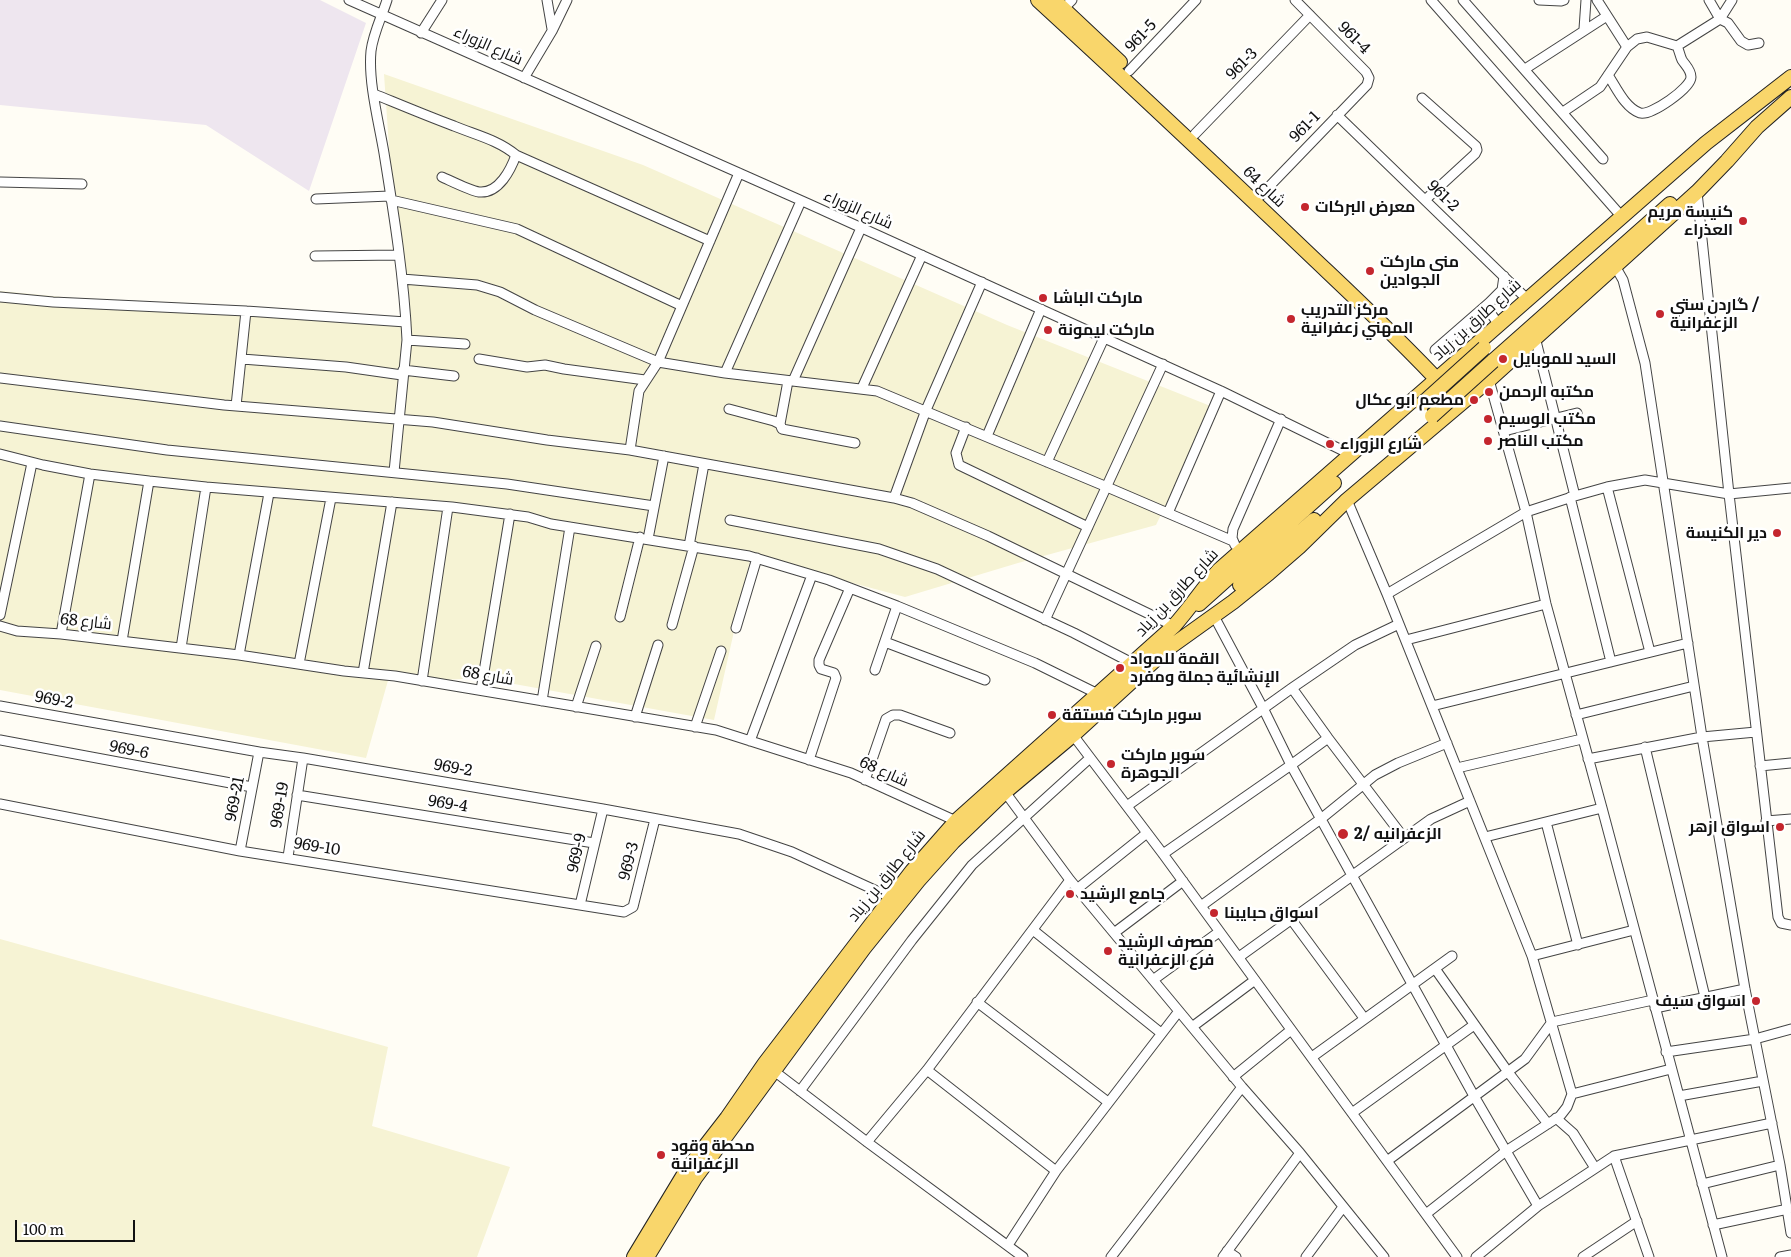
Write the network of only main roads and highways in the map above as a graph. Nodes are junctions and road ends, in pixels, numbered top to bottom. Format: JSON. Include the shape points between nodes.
{"nodes":[{"id":1,"x":1038,"y":0,"type":"edge"},
{"id":2,"x":1063,"y":3,"type":"edge"},
{"id":3,"x":1791,"y":77,"type":"edge"},
{"id":4,"x":1791,"y":97,"type":"edge"},
{"id":5,"x":1759,"y":103,"type":"junction"},
{"id":6,"x":1757,"y":128,"type":"junction"},
{"id":7,"x":1440,"y":376,"type":"junction"},
{"id":8,"x":1463,"y":401,"type":"junction"},
{"id":9,"x":1174,"y":626,"type":"junction"},
{"id":10,"x":1166,"y":650,"type":"junction"},
{"id":11,"x":634,"y":1257,"type":"edge"},
{"id":12,"x":647,"y":1257,"type":"edge"}],
"edges":[{"from":1,"to":7,"type":"main road","name":"شارع 64"},
{"from":2,"to":7,"type":"main road","name":"شارع 64","via":[[1129,71],[1410,338]]},
{"from":3,"to":5,"type":"main road","name":"شارع طارق بن زياد"},
{"from":4,"to":6,"type":"main road","name":"شارع طارق بن زياد"},
{"from":5,"to":7,"type":"main road","name":"شارع طارق بن زياد","via":[[1706,143]]},
{"from":5,"to":9,"type":"main road","bridge":true},
{"from":6,"to":8,"type":"main road","name":"شارع طارق بن زياد","via":[[1697,192]]},
{"from":6,"to":10,"type":"main road","bridge":true},
{"from":7,"to":8,"type":"main road","name":"شارع 64"},
{"from":7,"to":9,"type":"main road","name":"شارع طارق بن زياد","via":[[1352,455],[1236,547]]},
{"from":8,"to":10,"type":"main road","name":"شارع طارق بن زياد","via":[[1346,500],[1270,572]]},
{"from":9,"to":11,"type":"main road","name":"شارع طارق بن زياد","via":[[956,821],[890,897],[686,1171]]},
{"from":10,"to":12,"type":"main road","name":"شارع طارق بن زياد","via":[[1005,792],[953,842],[918,882],[864,948],[695,1178]]}]}
